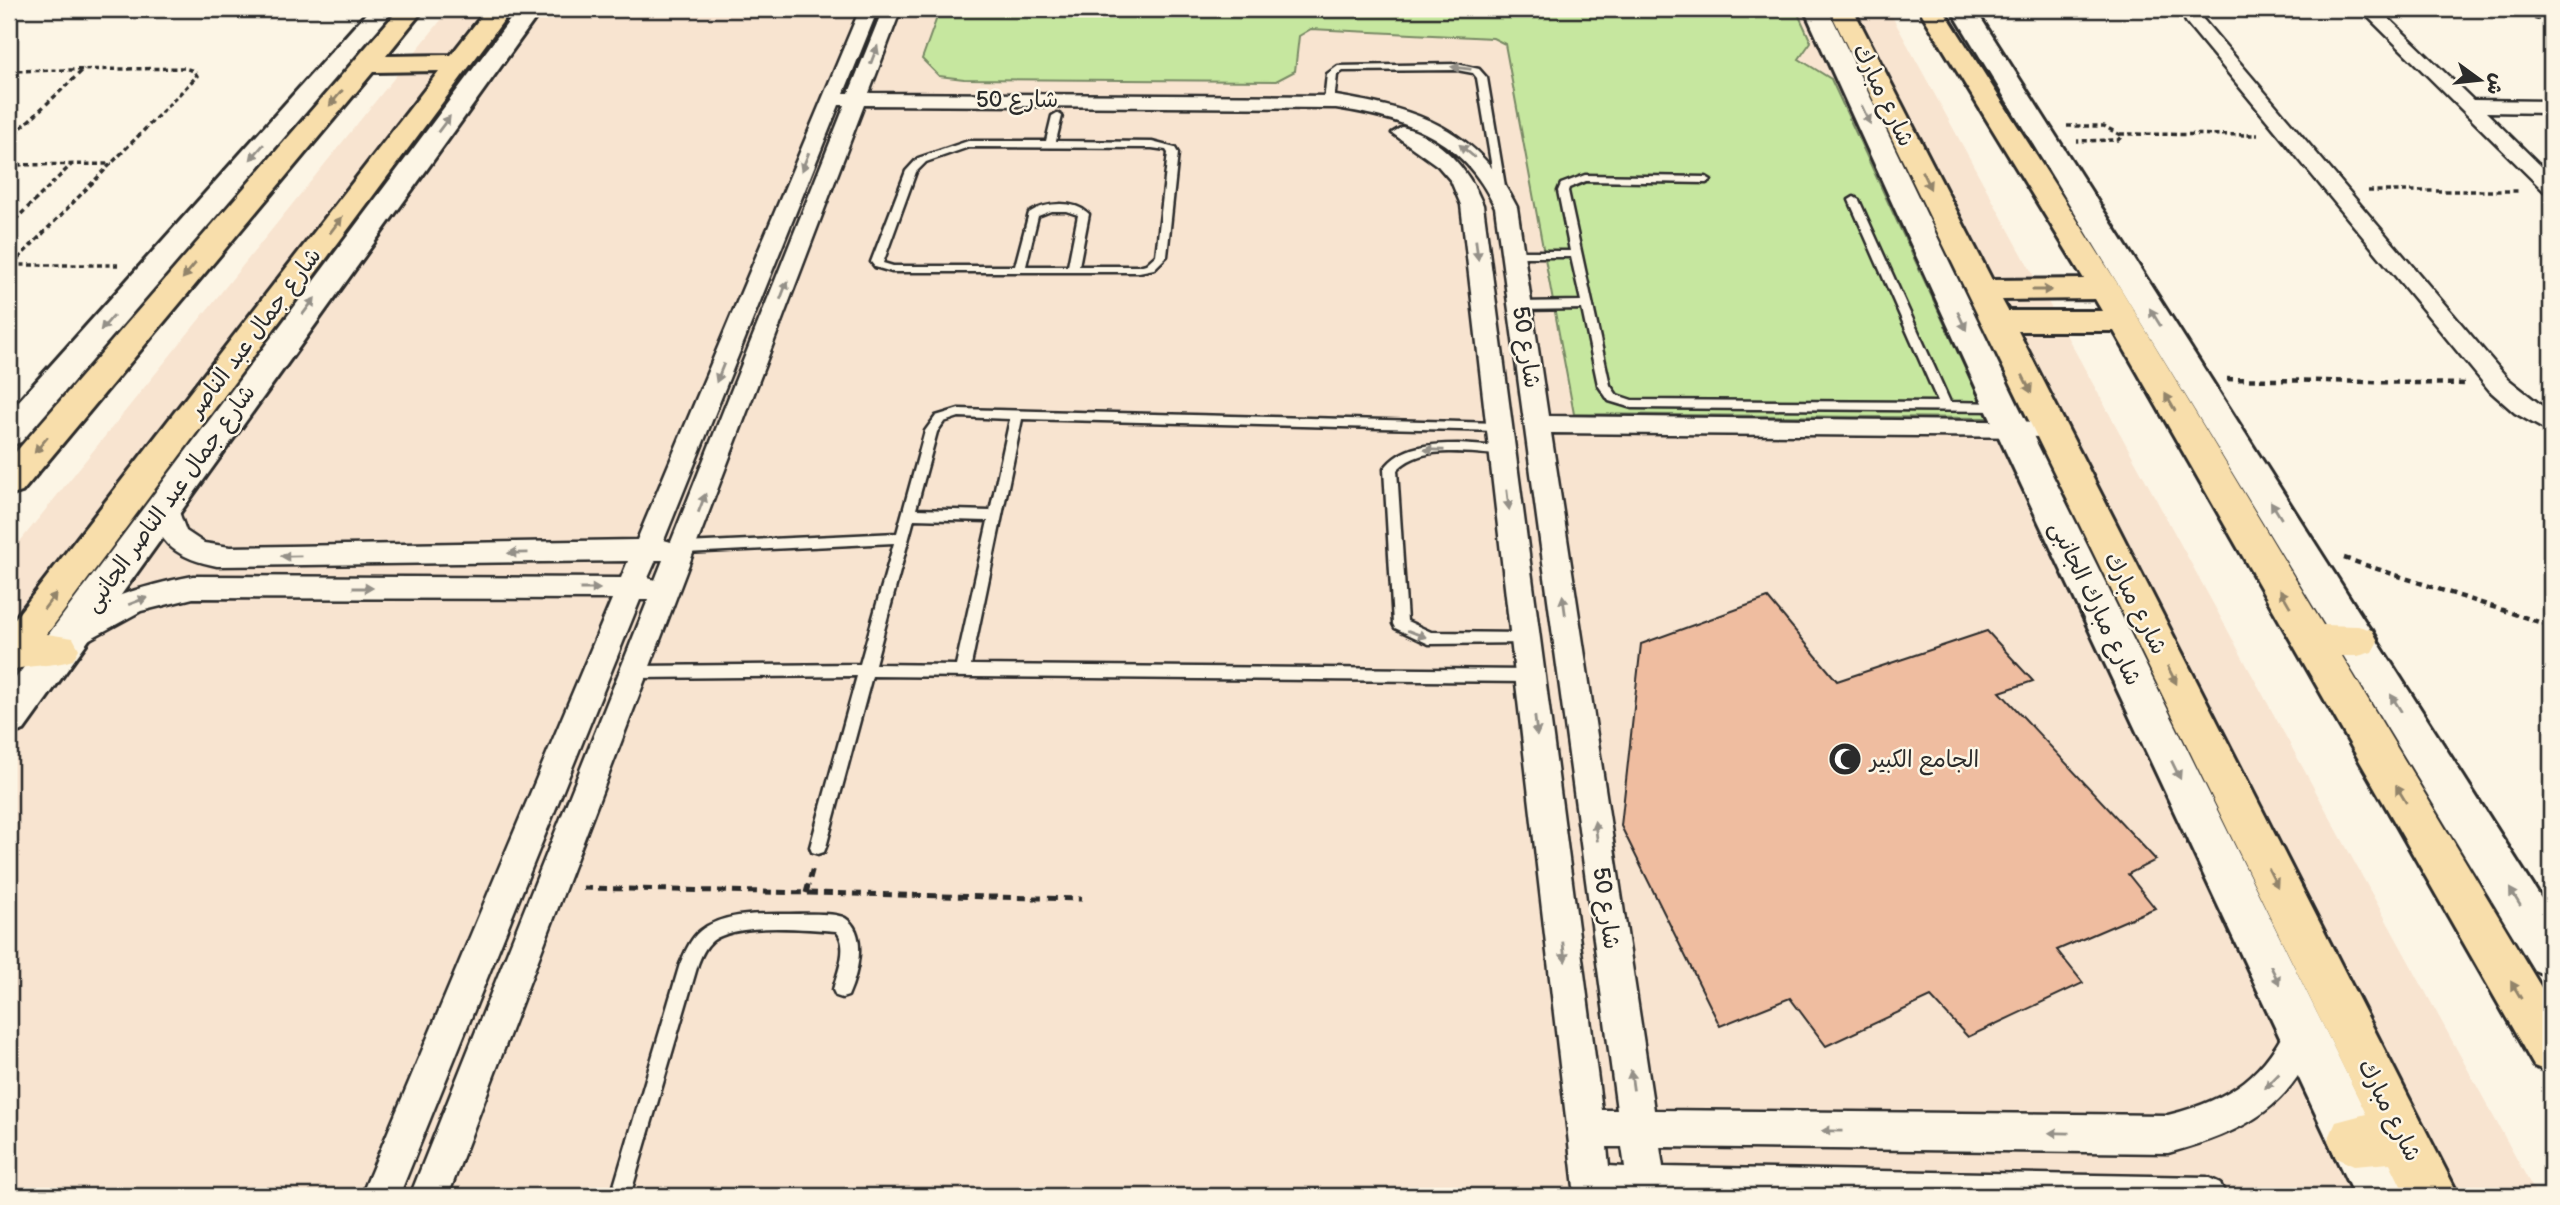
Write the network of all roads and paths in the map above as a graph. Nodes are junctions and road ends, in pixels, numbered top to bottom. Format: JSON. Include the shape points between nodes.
{"nodes":[{"id":1,"x":383,"y":9,"type":"edge"},
{"id":2,"x":412,"y":9,"type":"edge"},
{"id":3,"x":500,"y":9,"type":"edge"},
{"id":4,"x":530,"y":9,"type":"edge"},
{"id":5,"x":869,"y":9,"type":"edge"},
{"id":6,"x":892,"y":9,"type":"edge"},
{"id":7,"x":1816,"y":9,"type":"edge"},
{"id":8,"x":1841,"y":9,"type":"edge"},
{"id":9,"x":1931,"y":9,"type":"edge"},
{"id":10,"x":1963,"y":9,"type":"edge"},
{"id":11,"x":2187,"y":9,"type":"edge"},
{"id":12,"x":2369,"y":9,"type":"edge"},
{"id":13,"x":2520,"y":9,"type":"edge"},
{"id":14,"x":2551,"y":23,"type":"edge"},
{"id":15,"x":1851,"y":56,"type":"junction"},
{"id":16,"x":459,"y":63,"type":"junction"},
{"id":17,"x":365,"y":64,"type":"junction"},
{"id":18,"x":84,"y":69,"type":"junction"},
{"id":19,"x":9,"y":71,"type":"edge"},
{"id":20,"x":1329,"y":102,"type":"junction"},
{"id":21,"x":2468,"y":106,"type":"junction"},
{"id":22,"x":854,"y":107,"type":"junction"},
{"id":23,"x":2551,"y":107,"type":"edge"},
{"id":24,"x":828,"y":108,"type":"junction"},
{"id":25,"x":1265,"y":108,"type":"junction"},
{"id":26,"x":1057,"y":116,"type":"junction"},
{"id":27,"x":2040,"y":134,"type":"junction"},
{"id":28,"x":2120,"y":134,"type":"junction"},
{"id":29,"x":2290,"y":136,"type":"junction"},
{"id":30,"x":9,"y":139,"type":"edge"},
{"id":31,"x":1050,"y":145,"type":"junction"},
{"id":32,"x":72,"y":164,"type":"junction"},
{"id":33,"x":112,"y":164,"type":"junction"},
{"id":34,"x":9,"y":165,"type":"edge"},
{"id":35,"x":1706,"y":180,"type":"dead end"},
{"id":36,"x":2551,"y":187,"type":"edge"},
{"id":37,"x":2336,"y":191,"type":"junction"},
{"id":38,"x":2524,"y":191,"type":"dead end"},
{"id":39,"x":1501,"y":194,"type":"junction"},
{"id":40,"x":1854,"y":200,"type":"dead end"},
{"id":41,"x":9,"y":226,"type":"edge"},
{"id":42,"x":1513,"y":254,"type":"junction"},
{"id":43,"x":1576,"y":254,"type":"junction"},
{"id":44,"x":158,"y":265,"type":"junction"},
{"id":45,"x":10,"y":266,"type":"edge"},
{"id":46,"x":1020,"y":269,"type":"junction"},
{"id":47,"x":1073,"y":269,"type":"junction"},
{"id":48,"x":2105,"y":289,"type":"junction"},
{"id":49,"x":1988,"y":305,"type":"junction"},
{"id":50,"x":1520,"y":306,"type":"junction"},
{"id":51,"x":1587,"y":306,"type":"junction"},
{"id":52,"x":2123,"y":321,"type":"junction"},
{"id":53,"x":242,"y":349,"type":"junction"},
{"id":54,"x":277,"y":349,"type":"junction"},
{"id":55,"x":2193,"y":378,"type":"junction"},
{"id":56,"x":2499,"y":385,"type":"junction"},
{"id":57,"x":1533,"y":391,"type":"junction"},
{"id":58,"x":1495,"y":392,"type":"junction"},
{"id":59,"x":1946,"y":407,"type":"junction"},
{"id":60,"x":1017,"y":414,"type":"junction"},
{"id":61,"x":2021,"y":421,"type":"junction"},
{"id":62,"x":1538,"y":424,"type":"junction"},
{"id":63,"x":2551,"y":425,"type":"edge"},
{"id":64,"x":9,"y":434,"type":"edge"},
{"id":65,"x":1501,"y":439,"type":"junction"},
{"id":66,"x":9,"y":483,"type":"edge"},
{"id":67,"x":165,"y":505,"type":"junction"},
{"id":68,"x":908,"y":514,"type":"junction"},
{"id":69,"x":995,"y":516,"type":"junction"},
{"id":70,"x":901,"y":538,"type":"junction"},
{"id":71,"x":2297,"y":543,"type":"junction"},
{"id":72,"x":685,"y":548,"type":"junction"},
{"id":73,"x":648,"y":551,"type":"junction"},
{"id":74,"x":632,"y":589,"type":"junction"},
{"id":75,"x":668,"y":589,"type":"junction"},
{"id":76,"x":2551,"y":625,"type":"edge"},
{"id":77,"x":1525,"y":639,"type":"junction"},
{"id":78,"x":2309,"y":640,"type":"junction"},
{"id":79,"x":2358,"y":641,"type":"junction"},
{"id":80,"x":59,"y":649,"type":"junction"},
{"id":81,"x":11,"y":653,"type":"edge"},
{"id":82,"x":866,"y":670,"type":"junction"},
{"id":83,"x":962,"y":671,"type":"junction"},
{"id":84,"x":636,"y":672,"type":"junction"},
{"id":85,"x":1530,"y":676,"type":"junction"},
{"id":86,"x":9,"y":718,"type":"edge"},
{"id":87,"x":818,"y":847,"type":"dead end"},
{"id":88,"x":551,"y":888,"type":"junction"},
{"id":89,"x":1082,"y":899,"type":"dead end"},
{"id":90,"x":2309,"y":950,"type":"junction"},
{"id":91,"x":2551,"y":955,"type":"edge"},
{"id":92,"x":842,"y":990,"type":"dead end"},
{"id":93,"x":2303,"y":1033,"type":"junction"},
{"id":94,"x":2551,"y":1049,"type":"edge"},
{"id":95,"x":1586,"y":1128,"type":"junction"},
{"id":96,"x":1639,"y":1129,"type":"junction"},
{"id":97,"x":2403,"y":1137,"type":"junction"},
{"id":98,"x":2354,"y":1140,"type":"junction"},
{"id":99,"x":1594,"y":1191,"type":"edge"},
{"id":100,"x":1647,"y":1191,"type":"edge"},
{"id":101,"x":1961,"y":1194,"type":"edge"},
{"id":102,"x":2047,"y":1195,"type":"edge"},
{"id":103,"x":380,"y":1196,"type":"edge"},
{"id":104,"x":429,"y":1196,"type":"edge"},
{"id":105,"x":620,"y":1196,"type":"edge"},
{"id":106,"x":2207,"y":1196,"type":"edge"},
{"id":107,"x":2381,"y":1196,"type":"edge"},
{"id":108,"x":2433,"y":1196,"type":"edge"}],
"edges":[{"from":1,"to":44,"type":"main road","one_way":true},
{"from":2,"to":17,"type":"main road"},
{"from":3,"to":16,"type":"main road","name":"شارع جمال عبد الناصر"},
{"from":54,"to":4,"type":"main road","name":"شارع جمال عبد الناصر الجانبى","one_way":true},
{"from":5,"to":24,"type":"street"},
{"from":22,"to":6,"type":"street","one_way":true},
{"from":7,"to":15,"type":"main road","name":"شارع مبارك الجانبى"},
{"from":8,"to":15,"type":"main road","name":"شارع مبارك"},
{"from":9,"to":48,"type":"main road"},
{"from":10,"to":27,"type":"main road"},
{"from":11,"to":29,"type":"street"},
{"from":12,"to":21,"type":"street"},
{"from":13,"to":14,"type":"path"},
{"from":15,"to":49,"type":"main road","name":"شارع مبارك","one_way":true},
{"from":15,"to":61,"type":"main road","name":"شارع مبارك الجانبى","one_way":true},
{"from":16,"to":17,"type":"main road"},
{"from":53,"to":16,"type":"main road","name":"شارع جمال عبد الناصر","one_way":true},
{"from":17,"to":66,"type":"main road","one_way":true},
{"from":18,"to":19,"type":"path"},
{"from":18,"to":30,"type":"path"},
{"from":18,"to":33,"type":"path","via":[[184,68],[197,73]]},
{"from":20,"to":25,"type":"street","name":"شارع 50"},
{"from":39,"to":20,"type":"street","name":"شارع 50","one_way":true,"via":[[1471,153],[1438,131],[1379,109]]},
{"from":39,"to":20,"type":"lane","one_way":true,"via":[[1482,78],[1476,71],[1457,66],[1341,68],[1332,74]]},
{"from":21,"to":23,"type":"street"},
{"from":21,"to":36,"type":"street"},
{"from":22,"to":24,"type":"street","name":"شارع 50"},
{"from":22,"to":25,"type":"street","name":"شارع 50"},
{"from":22,"to":26,"type":"street","name":"شارع 50"},
{"from":72,"to":22,"type":"street","one_way":true},
{"from":24,"to":73,"type":"street","one_way":true},
{"from":25,"to":26,"type":"street","name":"شارع 50"},
{"from":25,"to":58,"type":"street","name":"شارع 50","one_way":true,"via":[[1385,127],[1432,150],[1455,171],[1472,205]]},
{"from":26,"to":31,"type":"lane"},
{"from":27,"to":28,"type":"path","via":[[2108,125]]},
{"from":27,"to":28,"type":"path","via":[[2118,140]]},
{"from":55,"to":27,"type":"main road","one_way":true},
{"from":28,"to":29,"type":"path"},
{"from":29,"to":37,"type":"street"},
{"from":31,"to":46,"type":"lane","via":[[968,144],[922,160],[908,177],[877,262],[892,269]]},
{"from":31,"to":47,"type":"lane","via":[[1163,145],[1173,153],[1161,256],[1156,262],[1139,269]]},
{"from":32,"to":33,"type":"path"},
{"from":32,"to":34,"type":"path"},
{"from":32,"to":41,"type":"path"},
{"from":33,"to":45,"type":"path"},
{"from":35,"to":43,"type":"lane","via":[[1569,181],[1563,191]]},
{"from":37,"to":38,"type":"path"},
{"from":37,"to":56,"type":"street"},
{"from":39,"to":42,"type":"street","name":"شارع 50"},
{"from":40,"to":59,"type":"lane"},
{"from":42,"to":43,"type":"lane"},
{"from":42,"to":50,"type":"street","name":"شارع 50"},
{"from":43,"to":51,"type":"lane"},
{"from":44,"to":45,"type":"path"},
{"from":44,"to":64,"type":"main road","one_way":true},
{"from":46,"to":47,"type":"lane"},
{"from":46,"to":47,"type":"lane","via":[[1033,215],[1045,209],[1073,209],[1084,214]]},
{"from":49,"to":48,"type":"main road","one_way":true},
{"from":48,"to":52,"type":"main road"},
{"from":49,"to":52,"type":"main road"},
{"from":49,"to":61,"type":"main road","name":"شارع مبارك","one_way":true},
{"from":50,"to":51,"type":"lane"},
{"from":50,"to":57,"type":"street","name":"شارع 50"},
{"from":51,"to":59,"type":"lane","via":[[1604,386],[1622,402]]},
{"from":78,"to":52,"type":"main road","one_way":true},
{"from":53,"to":54,"type":"main road"},
{"from":81,"to":53,"type":"main road","name":"شارع جمال عبد الناصر","one_way":true},
{"from":54,"to":67,"type":"main road","name":"شارع جمال عبد الناصر الجانبى"},
{"from":55,"to":56,"type":"path"},
{"from":71,"to":55,"type":"main road","one_way":true},
{"from":56,"to":63,"type":"street"},
{"from":57,"to":58,"type":"street"},
{"from":57,"to":62,"type":"street","name":"شارع 50"},
{"from":58,"to":65,"type":"street","name":"شارع 50"},
{"from":59,"to":61,"type":"lane"},
{"from":60,"to":65,"type":"lane"},
{"from":60,"to":68,"type":"lane","via":[[959,413],[933,424]]},
{"from":60,"to":69,"type":"lane"},
{"from":61,"to":62,"type":"street"},
{"from":61,"to":90,"type":"main road","name":"شارع مبارك","one_way":true},
{"from":61,"to":93,"type":"main road","name":"شارع مبارك الجانبى","one_way":true},
{"from":96,"to":62,"type":"street","name":"شارع 50","one_way":true},
{"from":65,"to":77,"type":"street","name":"شارع 50","one_way":true},
{"from":65,"to":77,"type":"lane","one_way":true,"via":[[1421,450],[1401,457],[1390,469],[1400,624],[1429,638]]},
{"from":73,"to":67,"type":"street","one_way":true,"via":[[210,555],[193,550],[169,532]]},
{"from":67,"to":80,"type":"main road","name":"شارع جمال عبد الناصر الجانبى"},
{"from":68,"to":69,"type":"lane"},
{"from":68,"to":70,"type":"lane"},
{"from":69,"to":83,"type":"lane"},
{"from":70,"to":72,"type":"lane"},
{"from":70,"to":82,"type":"lane"},
{"from":71,"to":76,"type":"path"},
{"from":71,"to":79,"type":"main road"},
{"from":72,"to":73,"type":"street"},
{"from":72,"to":75,"type":"street"},
{"from":73,"to":74,"type":"street"},
{"from":74,"to":75,"type":"street"},
{"from":80,"to":74,"type":"street","one_way":true,"via":[[82,630],[136,600],[192,587]]},
{"from":74,"to":103,"type":"street"},
{"from":75,"to":84,"type":"street"},
{"from":77,"to":85,"type":"street","name":"شارع 50"},
{"from":78,"to":79,"type":"main road"},
{"from":94,"to":78,"type":"main road","one_way":true},
{"from":91,"to":79,"type":"main road","one_way":true},
{"from":80,"to":81,"type":"main road"},
{"from":80,"to":86,"type":"main road","name":"شارع جمال عبد الناصر الجانبى"},
{"from":82,"to":83,"type":"lane"},
{"from":82,"to":84,"type":"lane"},
{"from":82,"to":87,"type":"lane"},
{"from":83,"to":85,"type":"lane"},
{"from":84,"to":88,"type":"street"},
{"from":85,"to":95,"type":"street","name":"شارع 50","one_way":true},
{"from":88,"to":89,"type":"path"},
{"from":88,"to":104,"type":"street"},
{"from":90,"to":93,"type":"street","via":[[2309,1007]]},
{"from":90,"to":97,"type":"main road","name":"شارع مبارك"},
{"from":92,"to":105,"type":"lane","via":[[851,939],[839,924],[738,924],[706,936],[689,964]]},
{"from":93,"to":96,"type":"street","one_way":true,"via":[[2291,1059],[2253,1099],[2199,1127],[2168,1134]]},
{"from":93,"to":98,"type":"main road","name":"شارع مبارك الجانبى"},
{"from":95,"to":96,"type":"street"},
{"from":95,"to":99,"type":"street","name":"شارع 50"},
{"from":96,"to":100,"type":"street","name":"شارع 50"},
{"from":97,"to":98,"type":"main road"},
{"from":97,"to":108,"type":"main road","name":"شارع مبارك"},
{"from":98,"to":107,"type":"main road","name":"شارع مبارك الجانبى"},
{"from":99,"to":100,"type":"street"},
{"from":100,"to":101,"type":"street"},
{"from":101,"to":102,"type":"street"},
{"from":102,"to":106,"type":"street"}]}
